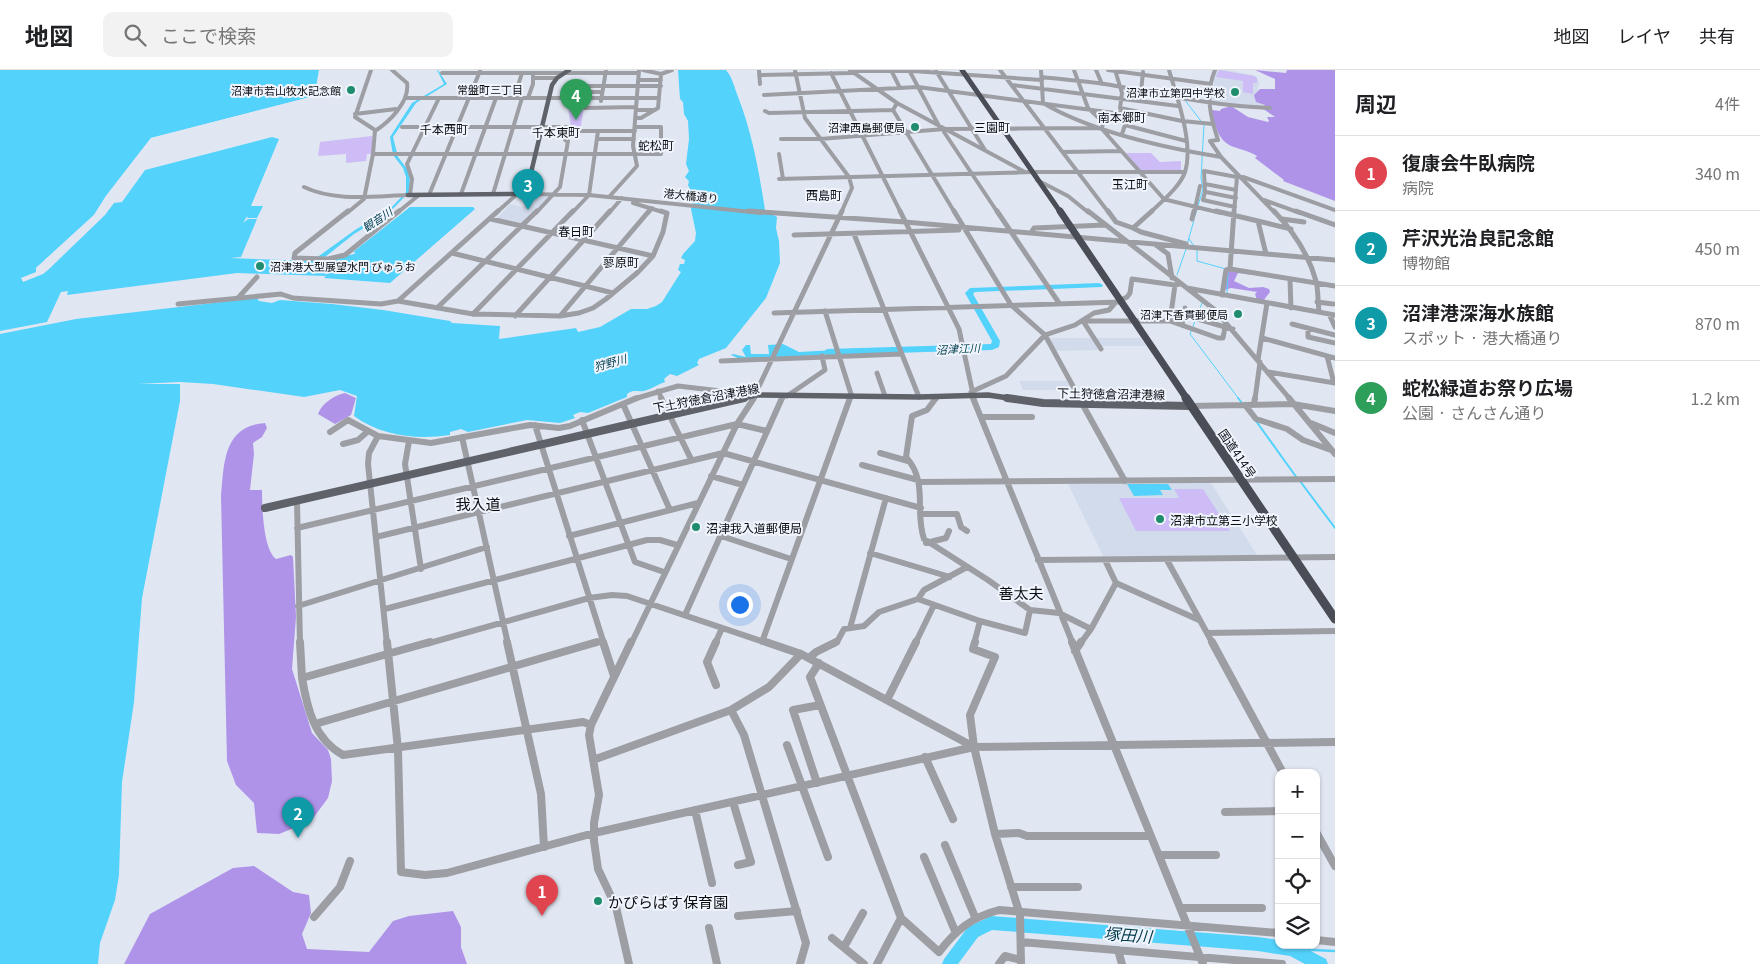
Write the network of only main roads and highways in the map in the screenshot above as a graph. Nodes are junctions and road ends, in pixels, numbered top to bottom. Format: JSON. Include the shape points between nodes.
{"nodes":[{"id":1,"x":566,"y":72,"type":"edge"},
{"id":2,"x":963,"y":72,"type":"edge"},
{"id":3,"x":407,"y":195,"type":"road end"},
{"id":4,"x":1190,"y":406,"type":"junction"},
{"id":5,"x":265,"y":508,"type":"dead end"},
{"id":6,"x":1335,"y":619,"type":"edge"}],
"edges":[{"from":1,"to":3,"type":"main road","name":"港大橋通り","via":[[552,85],[528,184],[517,194]]},
{"from":2,"to":4,"type":"highway","name":"国道414号"},
{"from":4,"to":5,"type":"main road","name":"下土狩徳倉沼津港線","via":[[1043,403],[971,394],[919,397],[756,395]]},
{"from":4,"to":6,"type":"highway","name":"国道414号"}]}
